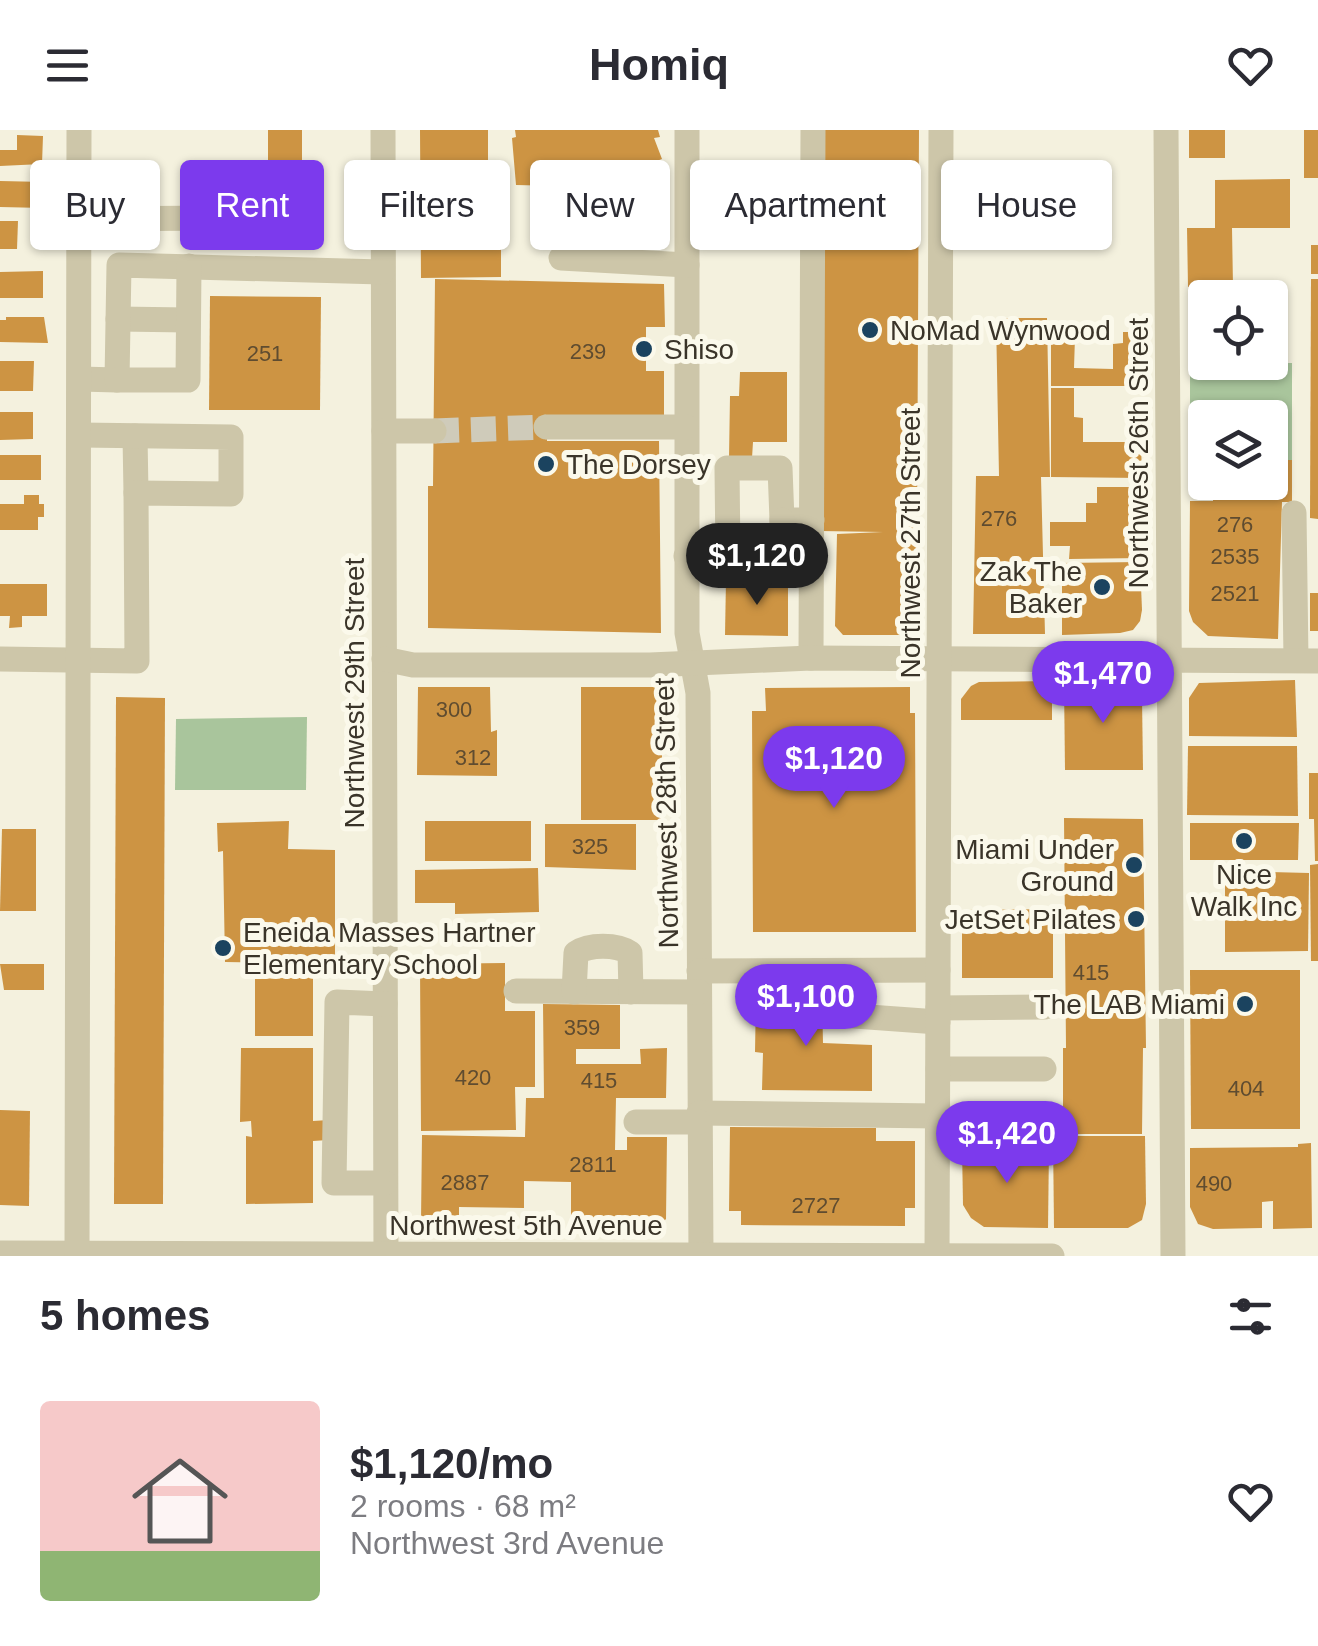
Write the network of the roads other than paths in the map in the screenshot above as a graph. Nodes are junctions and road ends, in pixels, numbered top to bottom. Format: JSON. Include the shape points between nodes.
{"nodes":[{"id":1,"x":80,"y":130,"type":"edge"},
{"id":2,"x":383,"y":130,"type":"edge"},
{"id":3,"x":687,"y":130,"type":"edge"},
{"id":4,"x":813,"y":130,"type":"edge"},
{"id":5,"x":941,"y":130,"type":"edge"},
{"id":6,"x":1166,"y":130,"type":"edge"},
{"id":7,"x":80,"y":160,"type":"edge"},
{"id":8,"x":80,"y":250,"type":"edge"},
{"id":9,"x":561,"y":258,"type":"dead end"},
{"id":10,"x":189,"y":266,"type":"junction"},
{"id":11,"x":687,"y":266,"type":"junction"},
{"id":12,"x":382,"y":272,"type":"junction"},
{"id":13,"x":118,"y":319,"type":"junction"},
{"id":14,"x":188,"y":320,"type":"junction"},
{"id":15,"x":80,"y":380,"type":"junction"},
{"id":16,"x":117,"y":380,"type":"junction"},
{"id":17,"x":546,"y":426,"type":"tunnel mouth"},
{"id":18,"x":686,"y":427,"type":"junction"},
{"id":19,"x":434,"y":431,"type":"tunnel mouth"},
{"id":20,"x":384,"y":432,"type":"junction"},
{"id":21,"x":80,"y":435,"type":"junction"},
{"id":22,"x":135,"y":436,"type":"junction"},
{"id":23,"x":136,"y":493,"type":"junction"},
{"id":24,"x":1294,"y":513,"type":"dead end"},
{"id":25,"x":782,"y":520,"type":"junction"},
{"id":26,"x":812,"y":520,"type":"junction"},
{"id":27,"x":686,"y":556,"type":"junction"},
{"id":28,"x":728,"y":557,"type":"junction"},
{"id":29,"x":811,"y":658,"type":"junction"},
{"id":30,"x":939,"y":658,"type":"junction"},
{"id":31,"x":80,"y":659,"type":"junction"},
{"id":32,"x":384,"y":659,"type":"junction"},
{"id":33,"x":0,"y":660,"type":"edge"},
{"id":34,"x":1169,"y":660,"type":"junction"},
{"id":35,"x":1307,"y":661,"type":"edge"},
{"id":36,"x":694,"y":662,"type":"junction"},
{"id":37,"x":938,"y":970,"type":"junction"},
{"id":38,"x":699,"y":982,"type":"junction"},
{"id":39,"x":516,"y":991,"type":"dead end"},
{"id":40,"x":574,"y":992,"type":"junction"},
{"id":41,"x":631,"y":992,"type":"junction"},
{"id":42,"x":385,"y":1004,"type":"junction"},
{"id":43,"x":1045,"y":1007,"type":"dead end"},
{"id":44,"x":827,"y":1014,"type":"dead end"},
{"id":45,"x":938,"y":1015,"type":"junction"},
{"id":46,"x":938,"y":1069,"type":"junction"},
{"id":47,"x":1044,"y":1070,"type":"dead end"},
{"id":48,"x":938,"y":1116,"type":"junction"},
{"id":49,"x":699,"y":1117,"type":"junction"},
{"id":50,"x":636,"y":1122,"type":"dead end"},
{"id":51,"x":1040,"y":1123,"type":"dead end"},
{"id":52,"x":386,"y":1183,"type":"junction"},
{"id":53,"x":0,"y":1253,"type":"edge"},
{"id":54,"x":77,"y":1255,"type":"edge"},
{"id":55,"x":386,"y":1255,"type":"edge"},
{"id":56,"x":701,"y":1256,"type":"edge"},
{"id":57,"x":937,"y":1256,"type":"edge"},
{"id":58,"x":1052,"y":1256,"type":"edge"},
{"id":59,"x":1173,"y":1256,"type":"edge"}],
"edges":[{"from":1,"to":7,"type":"street"},
{"from":2,"to":12,"type":"street","name":"Northwest 29th Street"},
{"from":3,"to":11,"type":"street","name":"Northwest 28th Street"},
{"from":4,"to":26,"type":"street"},
{"from":5,"to":30,"type":"street","name":"Northwest 27th Street"},
{"from":6,"to":34,"type":"street","name":"Northwest 26th Street"},
{"from":8,"to":15,"type":"street"},
{"from":9,"to":11,"type":"street"},
{"from":10,"to":12,"type":"street"},
{"from":10,"to":13,"type":"street","via":[[119,265]]},
{"from":10,"to":14,"type":"street"},
{"from":11,"to":18,"type":"street","name":"Northwest 28th Street"},
{"from":12,"to":20,"type":"street","name":"Northwest 29th Street"},
{"from":13,"to":14,"type":"street"},
{"from":13,"to":16,"type":"street"},
{"from":14,"to":16,"type":"street","via":[[188,380]]},
{"from":15,"to":16,"type":"street"},
{"from":15,"to":21,"type":"street"},
{"from":17,"to":18,"type":"street"},
{"from":18,"to":27,"type":"street","name":"Northwest 28th Street"},
{"from":19,"to":20,"type":"street"},
{"from":20,"to":32,"type":"street","name":"Northwest 29th Street"},
{"from":21,"to":22,"type":"street"},
{"from":21,"to":31,"type":"street"},
{"from":22,"to":23,"type":"street"},
{"from":22,"to":23,"type":"street","via":[[231,438],[231,494]]},
{"from":23,"to":31,"type":"street","via":[[137,661]]},
{"from":24,"to":35,"type":"street"},
{"from":25,"to":26,"type":"street"},
{"from":25,"to":28,"type":"street","via":[[782,558]]},
{"from":25,"to":28,"type":"street","via":[[780,468],[727,468]]},
{"from":26,"to":29,"type":"street"},
{"from":27,"to":28,"type":"street"},
{"from":27,"to":36,"type":"street","name":"Northwest 28th Street"},
{"from":29,"to":30,"type":"street"},
{"from":29,"to":36,"type":"street"},
{"from":30,"to":34,"type":"street"},
{"from":30,"to":37,"type":"street","name":"Northwest 27th Street"},
{"from":31,"to":33,"type":"street"},
{"from":31,"to":54,"type":"street"},
{"from":32,"to":36,"type":"street","via":[[413,665]]},
{"from":32,"to":42,"type":"street","name":"Northwest 29th Street"},
{"from":34,"to":35,"type":"street"},
{"from":34,"to":59,"type":"street","name":"Northwest 26th Street"},
{"from":36,"to":38,"type":"street","name":"Northwest 28th Street"},
{"from":37,"to":38,"type":"street"},
{"from":37,"to":45,"type":"street","name":"Northwest 27th Street"},
{"from":38,"to":41,"type":"street"},
{"from":38,"to":49,"type":"street","name":"Northwest 28th Street"},
{"from":39,"to":40,"type":"street"},
{"from":40,"to":41,"type":"street"},
{"from":40,"to":41,"type":"street","via":[[576,953],[586,948],[630,953]]},
{"from":42,"to":52,"type":"street","name":"Northwest 29th Street"},
{"from":42,"to":52,"type":"street","via":[[336,1002],[334,1183]]},
{"from":43,"to":45,"type":"street"},
{"from":44,"to":45,"type":"street"},
{"from":45,"to":46,"type":"street","name":"Northwest 27th Street"},
{"from":46,"to":47,"type":"street"},
{"from":46,"to":48,"type":"street","name":"Northwest 27th Street"},
{"from":48,"to":49,"type":"street"},
{"from":48,"to":51,"type":"street","via":[[963,1124]]},
{"from":48,"to":57,"type":"street","name":"Northwest 27th Street"},
{"from":49,"to":50,"type":"street"},
{"from":49,"to":56,"type":"street","name":"Northwest 28th Street"},
{"from":52,"to":55,"type":"street","name":"Northwest 29th Street"},
{"from":53,"to":54,"type":"street","name":"Northwest 5th Avenue"},
{"from":54,"to":55,"type":"street","name":"Northwest 5th Avenue"},
{"from":55,"to":56,"type":"street","name":"Northwest 5th Avenue"},
{"from":56,"to":57,"type":"street","name":"Northwest 5th Avenue"},
{"from":57,"to":58,"type":"street","name":"Northwest 5th Avenue"}]}
